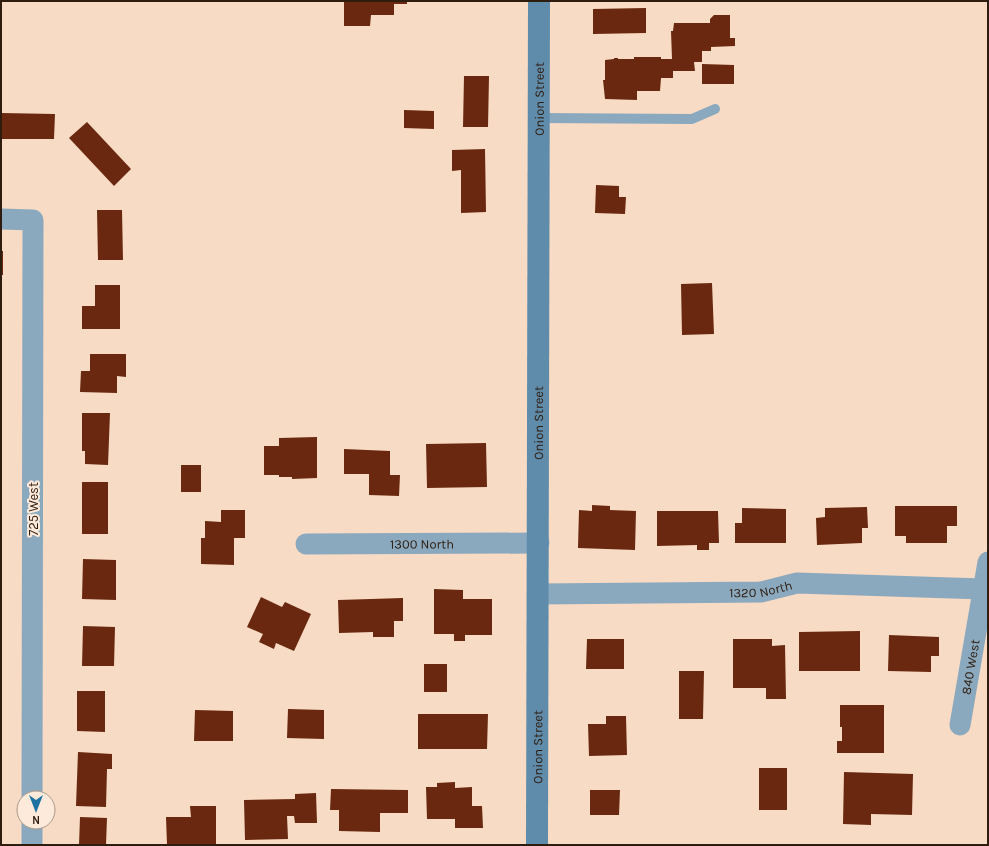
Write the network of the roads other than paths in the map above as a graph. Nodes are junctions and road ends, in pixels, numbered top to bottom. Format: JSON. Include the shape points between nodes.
{"nodes":[{"id":1,"x":539,"y":1,"type":"edge"},
{"id":2,"x":715,"y":109,"type":"dead end"},
{"id":3,"x":539,"y":118,"type":"junction"},
{"id":4,"x":1,"y":219,"type":"edge"},
{"id":5,"x":539,"y":543,"type":"junction"},
{"id":6,"x":306,"y":544,"type":"dead end"},
{"id":7,"x":988,"y":562,"type":"edge"},
{"id":8,"x":983,"y":589,"type":"junction"},
{"id":9,"x":538,"y":594,"type":"junction"},
{"id":10,"x":960,"y":725,"type":"dead end"},
{"id":11,"x":32,"y":790,"type":"edge"},
{"id":12,"x":32,"y":830,"type":"edge"},
{"id":13,"x":32,"y":845,"type":"edge"},
{"id":14,"x":537,"y":845,"type":"edge"}],
"edges":[{"from":1,"to":3,"type":"street","name":"Onion Street"},
{"from":2,"to":3,"type":"lane","via":[[692,119]]},
{"from":3,"to":5,"type":"street","name":"Onion Street"},
{"from":4,"to":11,"type":"street","name":"725 West","via":[[33,220]]},
{"from":5,"to":6,"type":"street","name":"1300 North"},
{"from":5,"to":9,"type":"street","name":"Onion Street"},
{"from":7,"to":8,"type":"street","name":"840 West"},
{"from":8,"to":9,"type":"street","name":"1320 North","via":[[797,583],[762,592]]},
{"from":8,"to":10,"type":"street","name":"840 West"},
{"from":9,"to":14,"type":"street","name":"Onion Street"},
{"from":12,"to":13,"type":"street"}]}
